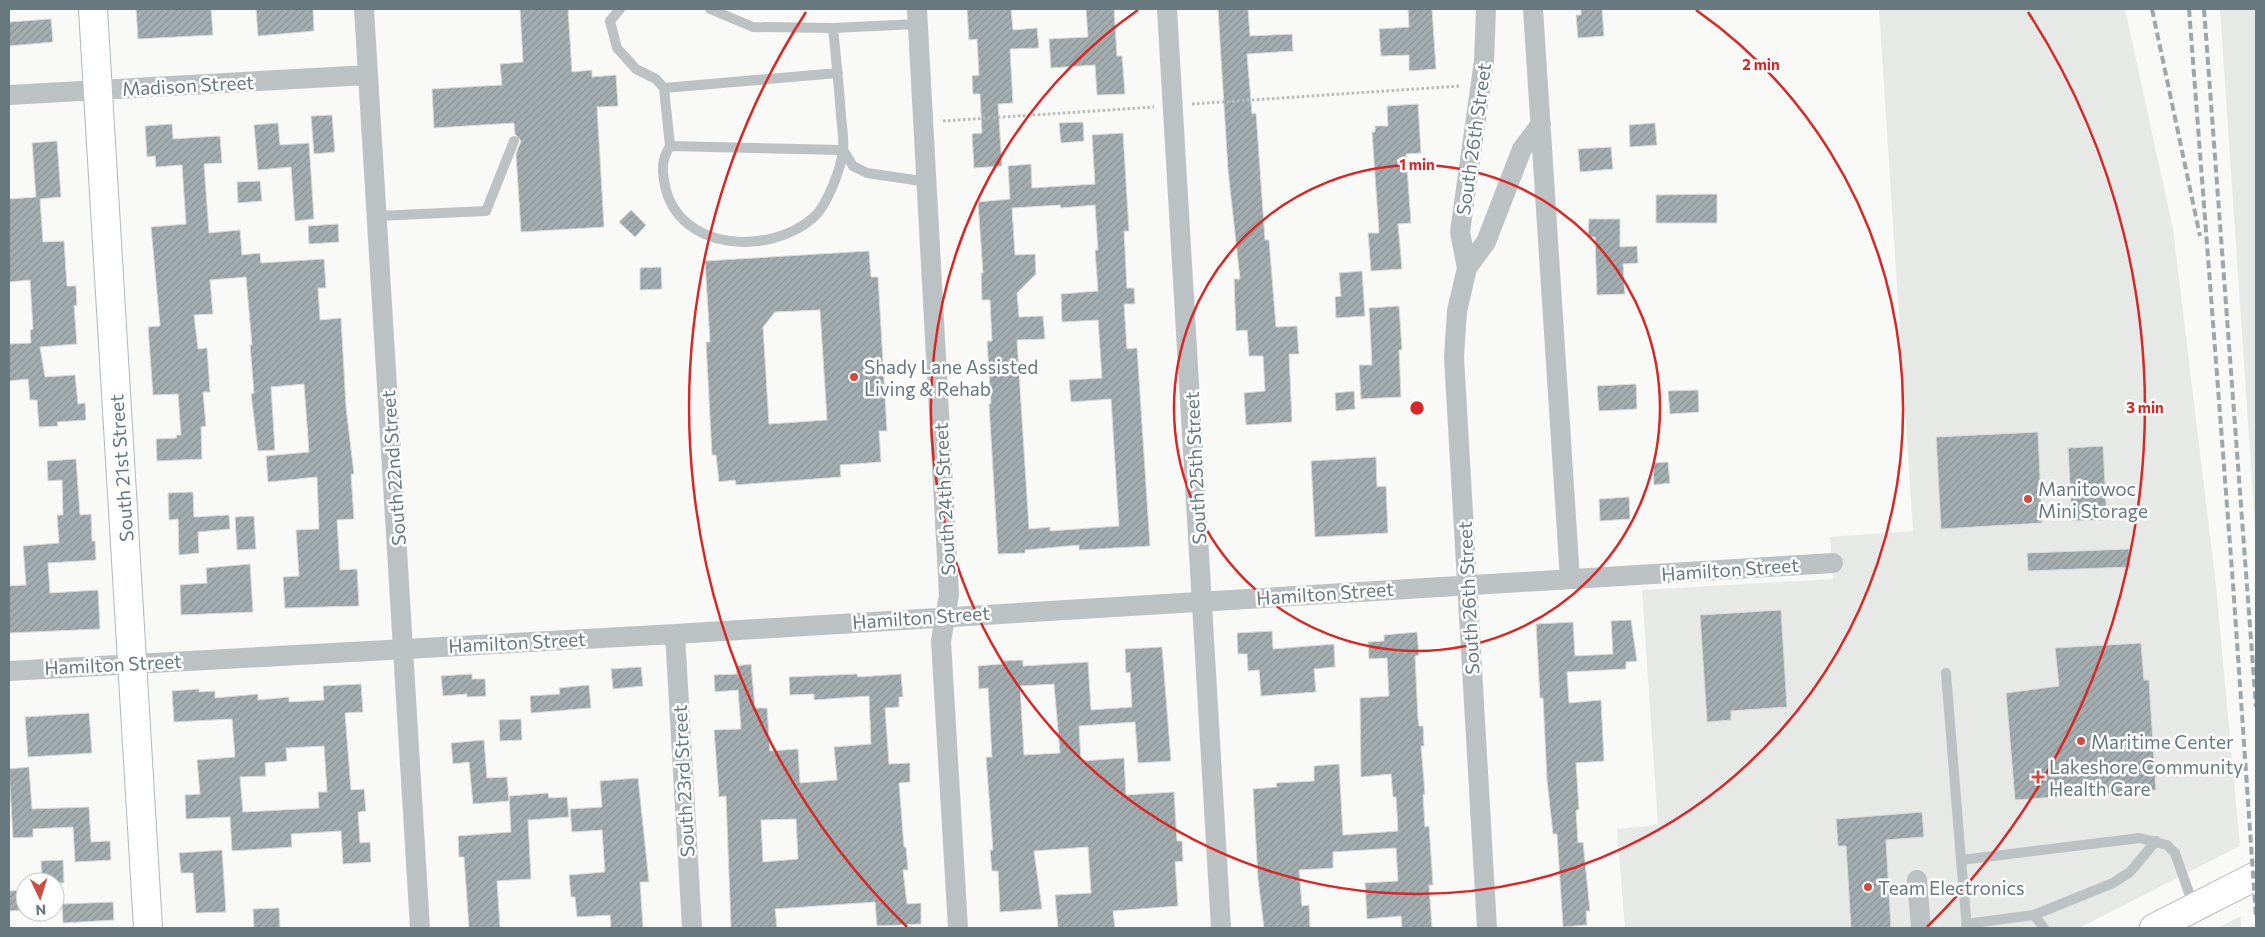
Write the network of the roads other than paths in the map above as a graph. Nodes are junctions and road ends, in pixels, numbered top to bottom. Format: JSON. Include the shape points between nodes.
{"nodes":[{"id":1,"x":93,"y":9,"type":"edge"},
{"id":2,"x":364,"y":9,"type":"edge"},
{"id":3,"x":620,"y":9,"type":"edge"},
{"id":4,"x":710,"y":9,"type":"edge"},
{"id":5,"x":1168,"y":9,"type":"edge"},
{"id":6,"x":1486,"y":9,"type":"edge"},
{"id":7,"x":1533,"y":9,"type":"edge"},
{"id":8,"x":918,"y":16,"type":"edge"},
{"id":9,"x":833,"y":28,"type":"junction"},
{"id":10,"x":838,"y":73,"type":"junction"},
{"id":11,"x":368,"y":75,"type":"junction"},
{"id":12,"x":664,"y":88,"type":"junction"},
{"id":13,"x":98,"y":90,"type":"junction"},
{"id":14,"x":9,"y":95,"type":"edge"},
{"id":15,"x":1541,"y":124,"type":"junction"},
{"id":16,"x":514,"y":141,"type":"dead end"},
{"id":17,"x":670,"y":146,"type":"junction"},
{"id":18,"x":843,"y":150,"type":"junction"},
{"id":19,"x":928,"y":182,"type":"junction"},
{"id":20,"x":376,"y":216,"type":"junction"},
{"id":21,"x":1467,"y":268,"type":"junction"},
{"id":22,"x":1834,"y":563,"type":"dead end"},
{"id":23,"x":1570,"y":579,"type":"junction"},
{"id":24,"x":1468,"y":584,"type":"junction"},
{"id":25,"x":1201,"y":601,"type":"junction"},
{"id":26,"x":944,"y":616,"type":"junction"},
{"id":27,"x":674,"y":634,"type":"junction"},
{"id":28,"x":404,"y":647,"type":"junction"},
{"id":29,"x":133,"y":663,"type":"junction"},
{"id":30,"x":9,"y":671,"type":"edge"},
{"id":31,"x":1946,"y":673,"type":"dead end"},
{"id":32,"x":2156,"y":841,"type":"junction"},
{"id":33,"x":1961,"y":860,"type":"junction"},
{"id":34,"x":2256,"y":876,"type":"edge"},
{"id":35,"x":1917,"y":880,"type":"dead end"},
{"id":36,"x":2194,"y":908,"type":"junction"},
{"id":37,"x":2034,"y":915,"type":"junction"},
{"id":38,"x":1966,"y":926,"type":"edge"},
{"id":39,"x":2159,"y":927,"type":"edge"},
{"id":40,"x":148,"y":928,"type":"edge"},
{"id":41,"x":420,"y":928,"type":"edge"},
{"id":42,"x":692,"y":928,"type":"edge"},
{"id":43,"x":958,"y":928,"type":"edge"},
{"id":44,"x":1221,"y":928,"type":"edge"},
{"id":45,"x":1487,"y":928,"type":"edge"},
{"id":46,"x":1921,"y":928,"type":"edge"},
{"id":47,"x":2044,"y":928,"type":"edge"}],
"edges":[{"from":1,"to":13,"type":"street","name":"South 21st Street"},
{"from":2,"to":11,"type":"street","name":"South 22nd Street"},
{"from":3,"to":12,"type":"lane","via":[[610,21],[617,48],[636,68],[656,79]]},
{"from":4,"to":9,"type":"lane","via":[[753,27]]},
{"from":5,"to":25,"type":"street","name":"South 25th Street"},
{"from":6,"to":21,"type":"street","name":"South 26th Street","via":[[1480,84],[1460,232]]},
{"from":7,"to":15,"type":"street"},
{"from":8,"to":9,"type":"lane"},
{"from":8,"to":19,"type":"street","name":"South 24th Street"},
{"from":9,"to":10,"type":"lane"},
{"from":10,"to":12,"type":"lane"},
{"from":10,"to":18,"type":"lane"},
{"from":11,"to":13,"type":"street","name":"Madison Street"},
{"from":11,"to":20,"type":"street","name":"South 22nd Street"},
{"from":12,"to":17,"type":"lane"},
{"from":13,"to":14,"type":"street","name":"Madison Street"},
{"from":13,"to":29,"type":"street","name":"South 21st Street"},
{"from":15,"to":21,"type":"street","name":"South 26th Street","via":[[1522,149],[1486,242]]},
{"from":15,"to":23,"type":"street"},
{"from":16,"to":20,"type":"lane","via":[[486,211]]},
{"from":17,"to":18,"type":"lane"},
{"from":17,"to":18,"type":"lane","via":[[663,157],[662,169],[666,190],[678,215],[694,230],[715,239],[737,241],[773,238],[813,218],[829,197]]},
{"from":18,"to":19,"type":"lane","via":[[853,166],[867,173]]},
{"from":19,"to":26,"type":"street","name":"South 24th Street","via":[[949,595]]},
{"from":20,"to":28,"type":"street","name":"South 22nd Street"},
{"from":21,"to":24,"type":"street","name":"South 26th Street","via":[[1457,311],[1454,357]]},
{"from":22,"to":23,"type":"street","name":"Hamilton Street"},
{"from":23,"to":24,"type":"street","name":"Hamilton Street"},
{"from":24,"to":25,"type":"street","name":"Hamilton Street"},
{"from":24,"to":45,"type":"street","name":"South 26th Street"},
{"from":25,"to":26,"type":"street","name":"Hamilton Street"},
{"from":25,"to":44,"type":"street","name":"South 25th Street"},
{"from":26,"to":27,"type":"street","name":"Hamilton Street"},
{"from":26,"to":43,"type":"street","name":"South 24th Street","via":[[941,641]]},
{"from":27,"to":28,"type":"street","name":"Hamilton Street"},
{"from":27,"to":42,"type":"street","name":"South 23rd Street"},
{"from":28,"to":29,"type":"street","name":"Hamilton Street"},
{"from":28,"to":41,"type":"street","name":"South 22nd Street"},
{"from":29,"to":30,"type":"street","name":"Hamilton Street"},
{"from":29,"to":40,"type":"street","name":"South 21st Street"},
{"from":31,"to":33,"type":"lane"},
{"from":32,"to":33,"type":"lane","via":[[2140,838]]},
{"from":32,"to":36,"type":"lane","via":[[2175,853]]},
{"from":32,"to":37,"type":"lane","via":[[2130,872]]},
{"from":33,"to":38,"type":"lane"},
{"from":34,"to":36,"type":"street"},
{"from":35,"to":46,"type":"street"},
{"from":36,"to":39,"type":"street"},
{"from":37,"to":38,"type":"lane"},
{"from":37,"to":47,"type":"lane"}]}
